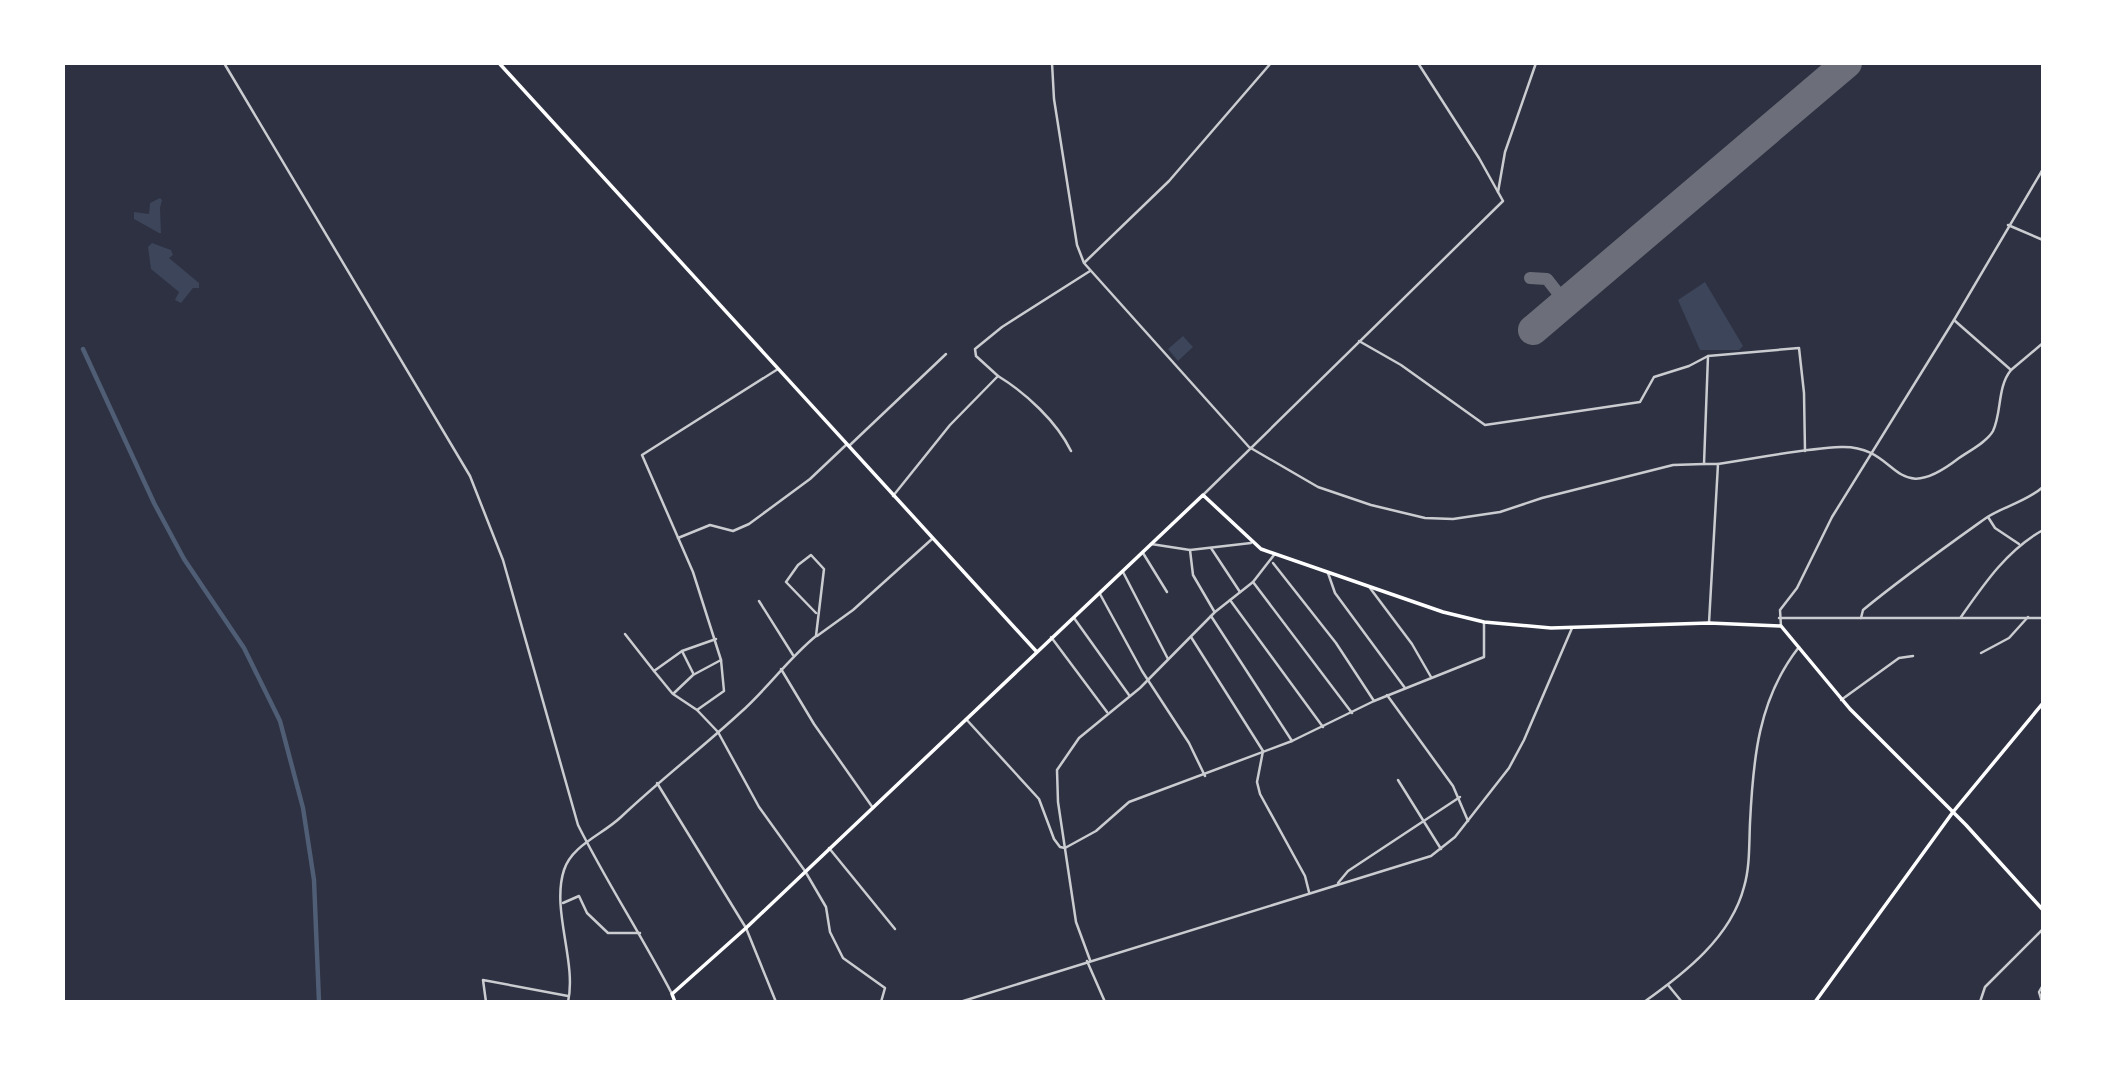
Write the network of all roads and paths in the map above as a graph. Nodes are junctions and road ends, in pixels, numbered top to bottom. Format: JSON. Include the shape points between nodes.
{"nodes":[{"id":1,"x":224,"y":63,"type":"edge"},
{"id":2,"x":499,"y":63,"type":"edge"},
{"id":3,"x":1052,"y":63,"type":"edge"},
{"id":4,"x":1271,"y":63,"type":"edge"},
{"id":5,"x":1418,"y":63,"type":"edge"},
{"id":6,"x":1536,"y":63,"type":"edge"},
{"id":7,"x":2043,"y":169,"type":"edge"},
{"id":8,"x":1498,"y":192,"type":"junction"},
{"id":9,"x":2008,"y":225,"type":"junction"},
{"id":10,"x":2043,"y":240,"type":"edge"},
{"id":11,"x":1084,"y":263,"type":"junction"},
{"id":12,"x":1090,"y":271,"type":"junction"},
{"id":13,"x":1954,"y":320,"type":"junction"},
{"id":14,"x":1359,"y":341,"type":"junction"},
{"id":15,"x":2043,"y":343,"type":"edge"},
{"id":16,"x":946,"y":354,"type":"dead end"},
{"id":17,"x":1708,"y":356,"type":"junction"},
{"id":18,"x":778,"y":368,"type":"junction"},
{"id":19,"x":2011,"y":370,"type":"junction"},
{"id":20,"x":998,"y":376,"type":"junction"},
{"id":21,"x":847,"y":446,"type":"junction"},
{"id":22,"x":1249,"y":447,"type":"junction"},
{"id":23,"x":1071,"y":451,"type":"dead end"},
{"id":24,"x":1805,"y":451,"type":"junction"},
{"id":25,"x":1873,"y":453,"type":"junction"},
{"id":26,"x":1704,"y":464,"type":"junction"},
{"id":27,"x":1718,"y":464,"type":"junction"},
{"id":28,"x":2043,"y":487,"type":"edge"},
{"id":29,"x":1203,"y":495,"type":"junction"},
{"id":30,"x":892,"y":496,"type":"junction"},
{"id":31,"x":1988,"y":517,"type":"junction"},
{"id":32,"x":2043,"y":530,"type":"edge"},
{"id":33,"x":678,"y":538,"type":"junction"},
{"id":34,"x":932,"y":538,"type":"junction"},
{"id":35,"x":1251,"y":543,"type":"junction"},
{"id":36,"x":1152,"y":544,"type":"junction"},
{"id":37,"x":2018,"y":544,"type":"junction"},
{"id":38,"x":1211,"y":548,"type":"junction"},
{"id":39,"x":1190,"y":550,"type":"junction"},
{"id":40,"x":1143,"y":553,"type":"junction"},
{"id":41,"x":1274,"y":555,"type":"junction"},
{"id":42,"x":1272,"y":561,"type":"junction"},
{"id":43,"x":1123,"y":572,"type":"junction"},
{"id":44,"x":1328,"y":573,"type":"junction"},
{"id":45,"x":1253,"y":582,"type":"junction"},
{"id":46,"x":1370,"y":585,"type":"junction"},
{"id":47,"x":1167,"y":592,"type":"dead end"},
{"id":48,"x":1240,"y":592,"type":"junction"},
{"id":49,"x":1099,"y":593,"type":"junction"},
{"id":50,"x":1230,"y":599,"type":"junction"},
{"id":51,"x":759,"y":601,"type":"dead end"},
{"id":52,"x":1215,"y":612,"type":"junction"},
{"id":53,"x":816,"y":613,"type":"junction"},
{"id":54,"x":1211,"y":616,"type":"junction"},
{"id":55,"x":1073,"y":617,"type":"junction"},
{"id":56,"x":1961,"y":617,"type":"junction"},
{"id":57,"x":2028,"y":617,"type":"junction"},
{"id":58,"x":1779,"y":618,"type":"junction"},
{"id":59,"x":1861,"y":618,"type":"junction"},
{"id":60,"x":2043,"y":618,"type":"edge"},
{"id":61,"x":1483,"y":622,"type":"junction"},
{"id":62,"x":1709,"y":623,"type":"junction"},
{"id":63,"x":1781,"y":626,"type":"junction"},
{"id":64,"x":1572,"y":628,"type":"junction"},
{"id":65,"x":625,"y":634,"type":"dead end"},
{"id":66,"x":816,"y":636,"type":"junction"},
{"id":67,"x":1051,"y":638,"type":"junction"},
{"id":68,"x":1191,"y":638,"type":"junction"},
{"id":69,"x":716,"y":639,"type":"junction"},
{"id":70,"x":1800,"y":646,"type":"junction"},
{"id":71,"x":682,"y":651,"type":"junction"},
{"id":72,"x":1036,"y":651,"type":"junction"},
{"id":73,"x":1981,"y":653,"type":"dead end"},
{"id":74,"x":793,"y":655,"type":"junction"},
{"id":75,"x":1913,"y":656,"type":"dead end"},
{"id":76,"x":1168,"y":659,"type":"junction"},
{"id":77,"x":721,"y":660,"type":"junction"},
{"id":78,"x":781,"y":669,"type":"junction"},
{"id":79,"x":654,"y":671,"type":"junction"},
{"id":80,"x":693,"y":675,"type":"junction"},
{"id":81,"x":1431,"y":677,"type":"junction"},
{"id":82,"x":1148,"y":680,"type":"junction"},
{"id":83,"x":1405,"y":688,"type":"junction"},
{"id":84,"x":673,"y":694,"type":"junction"},
{"id":85,"x":1129,"y":695,"type":"junction"},
{"id":86,"x":1387,"y":695,"type":"junction"},
{"id":87,"x":1841,"y":699,"type":"junction"},
{"id":88,"x":1374,"y":701,"type":"junction"},
{"id":89,"x":2043,"y":703,"type":"edge"},
{"id":90,"x":697,"y":710,"type":"junction"},
{"id":91,"x":1107,"y":712,"type":"junction"},
{"id":92,"x":1352,"y":713,"type":"junction"},
{"id":93,"x":965,"y":718,"type":"junction"},
{"id":94,"x":1323,"y":727,"type":"junction"},
{"id":95,"x":718,"y":732,"type":"junction"},
{"id":96,"x":1292,"y":741,"type":"junction"},
{"id":97,"x":1263,"y":751,"type":"junction"},
{"id":98,"x":1205,"y":776,"type":"junction"},
{"id":99,"x":1398,"y":780,"type":"dead end"},
{"id":100,"x":657,"y":783,"type":"junction"},
{"id":101,"x":1460,"y":797,"type":"junction"},
{"id":102,"x":873,"y":808,"type":"junction"},
{"id":103,"x":1953,"y":812,"type":"junction"},
{"id":104,"x":1468,"y":821,"type":"junction"},
{"id":105,"x":1423,"y":824,"type":"junction"},
{"id":106,"x":587,"y":844,"type":"junction"},
{"id":107,"x":829,"y":848,"type":"junction"},
{"id":108,"x":1065,"y":848,"type":"junction"},
{"id":109,"x":1440,"y":849,"type":"junction"},
{"id":110,"x":806,"y":871,"type":"junction"},
{"id":111,"x":1338,"y":883,"type":"junction"},
{"id":112,"x":1309,"y":892,"type":"junction"},
{"id":113,"x":562,"y":903,"type":"junction"},
{"id":114,"x":2043,"y":910,"type":"edge"},
{"id":115,"x":746,"y":928,"type":"junction"},
{"id":116,"x":895,"y":929,"type":"dead end"},
{"id":117,"x":2043,"y":929,"type":"edge"},
{"id":118,"x":640,"y":933,"type":"junction"},
{"id":119,"x":1089,"y":961,"type":"junction"},
{"id":120,"x":1668,"y":985,"type":"junction"},
{"id":121,"x":2043,"y":985,"type":"edge"},
{"id":122,"x":672,"y":994,"type":"junction"},
{"id":123,"x":569,"y":996,"type":"junction"},
{"id":124,"x":486,"y":1002,"type":"edge"},
{"id":125,"x":568,"y":1002,"type":"edge"},
{"id":126,"x":675,"y":1002,"type":"edge"},
{"id":127,"x":776,"y":1002,"type":"edge"},
{"id":128,"x":881,"y":1002,"type":"edge"},
{"id":129,"x":962,"y":1002,"type":"edge"},
{"id":130,"x":1105,"y":1002,"type":"edge"},
{"id":131,"x":1644,"y":1002,"type":"edge"},
{"id":132,"x":1682,"y":1002,"type":"edge"},
{"id":133,"x":1815,"y":1002,"type":"edge"},
{"id":134,"x":1980,"y":1002,"type":"edge"},
{"id":135,"x":2042,"y":1002,"type":"edge"}],
"edges":[{"from":1,"to":106,"type":"street","via":[[470,476],[503,560],[555,749]]},
{"from":2,"to":18,"type":"main road"},
{"from":3,"to":11,"type":"street","via":[[1077,245]]},
{"from":4,"to":11,"type":"street","via":[[1169,181]]},
{"from":5,"to":8,"type":"street"},
{"from":6,"to":8,"type":"street","via":[[1504,152]]},
{"from":7,"to":9,"type":"street"},
{"from":8,"to":14,"type":"street","via":[[1503,201]]},
{"from":9,"to":10,"type":"street"},
{"from":9,"to":13,"type":"street"},
{"from":11,"to":12,"type":"street"},
{"from":12,"to":20,"type":"street","via":[[975,349],[976,356]]},
{"from":12,"to":22,"type":"street"},
{"from":13,"to":19,"type":"street"},
{"from":13,"to":25,"type":"street"},
{"from":14,"to":17,"type":"street","via":[[1485,425],[1640,402],[1654,377]]},
{"from":14,"to":22,"type":"street"},
{"from":15,"to":19,"type":"street"},
{"from":16,"to":21,"type":"street"},
{"from":17,"to":24,"type":"street","via":[[1799,348]]},
{"from":17,"to":26,"type":"street"},
{"from":18,"to":21,"type":"main road"},
{"from":18,"to":33,"type":"street","via":[[642,455]]},
{"from":19,"to":25,"type":"street","via":[[1993,432],[1943,471],[1919,480],[1902,477]]},
{"from":20,"to":23,"type":"street","via":[[1046,418]]},
{"from":20,"to":30,"type":"street","via":[[950,425]]},
{"from":21,"to":30,"type":"main road"},
{"from":21,"to":33,"type":"street","via":[[749,524],[733,531],[710,526]]},
{"from":22,"to":26,"type":"street","via":[[1318,487],[1430,519],[1500,512],[1673,465]]},
{"from":22,"to":29,"type":"street"},
{"from":24,"to":25,"type":"street","via":[[1844,447]]},
{"from":24,"to":27,"type":"street"},
{"from":25,"to":58,"type":"street","via":[[1832,517]]},
{"from":26,"to":27,"type":"street"},
{"from":27,"to":62,"type":"street"},
{"from":28,"to":31,"type":"street"},
{"from":29,"to":35,"type":"main road"},
{"from":29,"to":36,"type":"main road"},
{"from":30,"to":34,"type":"main road"},
{"from":31,"to":37,"type":"street"},
{"from":31,"to":59,"type":"street","via":[[1914,568],[1863,610]]},
{"from":32,"to":37,"type":"street"},
{"from":33,"to":69,"type":"street"},
{"from":34,"to":66,"type":"street","via":[[853,610]]},
{"from":34,"to":72,"type":"main road"},
{"from":35,"to":38,"type":"street"},
{"from":35,"to":41,"type":"main road"},
{"from":36,"to":39,"type":"street"},
{"from":36,"to":40,"type":"main road"},
{"from":37,"to":56,"type":"street"},
{"from":38,"to":39,"type":"street"},
{"from":38,"to":48,"type":"street"},
{"from":39,"to":52,"type":"street","via":[[1193,575]]},
{"from":40,"to":43,"type":"main road"},
{"from":40,"to":47,"type":"street"},
{"from":41,"to":42,"type":"street"},
{"from":41,"to":44,"type":"main road"},
{"from":42,"to":45,"type":"street"},
{"from":42,"to":88,"type":"street"},
{"from":43,"to":49,"type":"main road"},
{"from":43,"to":76,"type":"street"},
{"from":44,"to":46,"type":"main road"},
{"from":44,"to":83,"type":"street","via":[[1335,593]]},
{"from":45,"to":48,"type":"street"},
{"from":45,"to":92,"type":"street"},
{"from":46,"to":61,"type":"main road"},
{"from":46,"to":81,"type":"street","via":[[1371,594],[1412,644]]},
{"from":48,"to":50,"type":"street"},
{"from":49,"to":55,"type":"main road"},
{"from":49,"to":82,"type":"street"},
{"from":50,"to":52,"type":"street"},
{"from":50,"to":94,"type":"street"},
{"from":51,"to":74,"type":"street"},
{"from":52,"to":54,"type":"street"},
{"from":53,"to":53,"type":"street","via":[[824,569],[810,555],[786,582]]},
{"from":53,"to":66,"type":"street"},
{"from":54,"to":68,"type":"street"},
{"from":54,"to":96,"type":"street"},
{"from":55,"to":67,"type":"main road"},
{"from":55,"to":85,"type":"street"},
{"from":56,"to":57,"type":"street"},
{"from":56,"to":59,"type":"street"},
{"from":57,"to":60,"type":"street"},
{"from":57,"to":73,"type":"street","via":[[2009,638]]},
{"from":58,"to":59,"type":"street"},
{"from":58,"to":63,"type":"street"},
{"from":61,"to":64,"type":"main road"},
{"from":61,"to":81,"type":"street","via":[[1485,657]]},
{"from":62,"to":63,"type":"main road"},
{"from":62,"to":64,"type":"main road"},
{"from":63,"to":70,"type":"main road"},
{"from":64,"to":104,"type":"street","via":[[1518,753]]},
{"from":65,"to":79,"type":"street"},
{"from":66,"to":74,"type":"street"},
{"from":67,"to":72,"type":"main road"},
{"from":67,"to":91,"type":"street"},
{"from":68,"to":76,"type":"street"},
{"from":68,"to":97,"type":"street"},
{"from":69,"to":71,"type":"street"},
{"from":69,"to":77,"type":"street"},
{"from":70,"to":87,"type":"main road"},
{"from":70,"to":120,"type":"street","via":[[1765,708],[1756,741],[1744,888],[1725,928]]},
{"from":71,"to":79,"type":"street"},
{"from":71,"to":80,"type":"street"},
{"from":72,"to":93,"type":"main road"},
{"from":74,"to":78,"type":"street"},
{"from":75,"to":87,"type":"street","via":[[1899,658]]},
{"from":76,"to":82,"type":"street"},
{"from":77,"to":80,"type":"street"},
{"from":77,"to":90,"type":"street","via":[[724,691]]},
{"from":78,"to":95,"type":"street","via":[[758,697]]},
{"from":78,"to":102,"type":"street"},
{"from":79,"to":84,"type":"street"},
{"from":80,"to":84,"type":"street"},
{"from":81,"to":83,"type":"street"},
{"from":82,"to":85,"type":"street"},
{"from":82,"to":98,"type":"street"},
{"from":83,"to":86,"type":"street"},
{"from":84,"to":90,"type":"street"},
{"from":85,"to":91,"type":"street"},
{"from":86,"to":88,"type":"street"},
{"from":86,"to":101,"type":"street"},
{"from":87,"to":103,"type":"main road"},
{"from":88,"to":92,"type":"street"},
{"from":89,"to":103,"type":"main road"},
{"from":90,"to":95,"type":"street"},
{"from":91,"to":108,"type":"street","via":[[1071,747],[1057,770]]},
{"from":92,"to":94,"type":"street"},
{"from":93,"to":102,"type":"main road"},
{"from":93,"to":108,"type":"street","via":[[1039,799],[1054,839]]},
{"from":94,"to":96,"type":"street"},
{"from":95,"to":100,"type":"street"},
{"from":95,"to":110,"type":"street","via":[[759,807]]},
{"from":96,"to":97,"type":"street"},
{"from":97,"to":98,"type":"street"},
{"from":97,"to":112,"type":"street","via":[[1260,794],[1305,876]]},
{"from":98,"to":108,"type":"street","via":[[1129,802],[1096,831]]},
{"from":99,"to":105,"type":"street"},
{"from":100,"to":106,"type":"street"},
{"from":100,"to":115,"type":"street"},
{"from":101,"to":104,"type":"street"},
{"from":101,"to":105,"type":"street"},
{"from":102,"to":107,"type":"main road"},
{"from":103,"to":114,"type":"main road"},
{"from":103,"to":133,"type":"main road"},
{"from":104,"to":109,"type":"street"},
{"from":105,"to":109,"type":"street"},
{"from":105,"to":111,"type":"street","via":[[1348,871]]},
{"from":106,"to":113,"type":"street","via":[[570,855],[563,873]]},
{"from":106,"to":118,"type":"street"},
{"from":107,"to":110,"type":"main road"},
{"from":107,"to":116,"type":"street"},
{"from":108,"to":119,"type":"street","via":[[1076,922]]},
{"from":109,"to":111,"type":"street","via":[[1420,861]]},
{"from":110,"to":115,"type":"main road"},
{"from":110,"to":128,"type":"street","via":[[829,913],[830,932],[843,958],[884,987]]},
{"from":111,"to":112,"type":"street"},
{"from":112,"to":119,"type":"street"},
{"from":113,"to":118,"type":"street","via":[[579,896],[587,913],[608,933]]},
{"from":113,"to":123,"type":"street"},
{"from":115,"to":122,"type":"main road"},
{"from":115,"to":127,"type":"street"},
{"from":117,"to":134,"type":"street","via":[[1985,987]]},
{"from":118,"to":122,"type":"street"},
{"from":119,"to":129,"type":"street"},
{"from":119,"to":130,"type":"street"},
{"from":120,"to":131,"type":"street"},
{"from":120,"to":132,"type":"street"},
{"from":121,"to":135,"type":"street","via":[[2039,992]]},
{"from":122,"to":126,"type":"main road"},
{"from":123,"to":124,"type":"street","via":[[483,980]]},
{"from":123,"to":125,"type":"street"}]}
